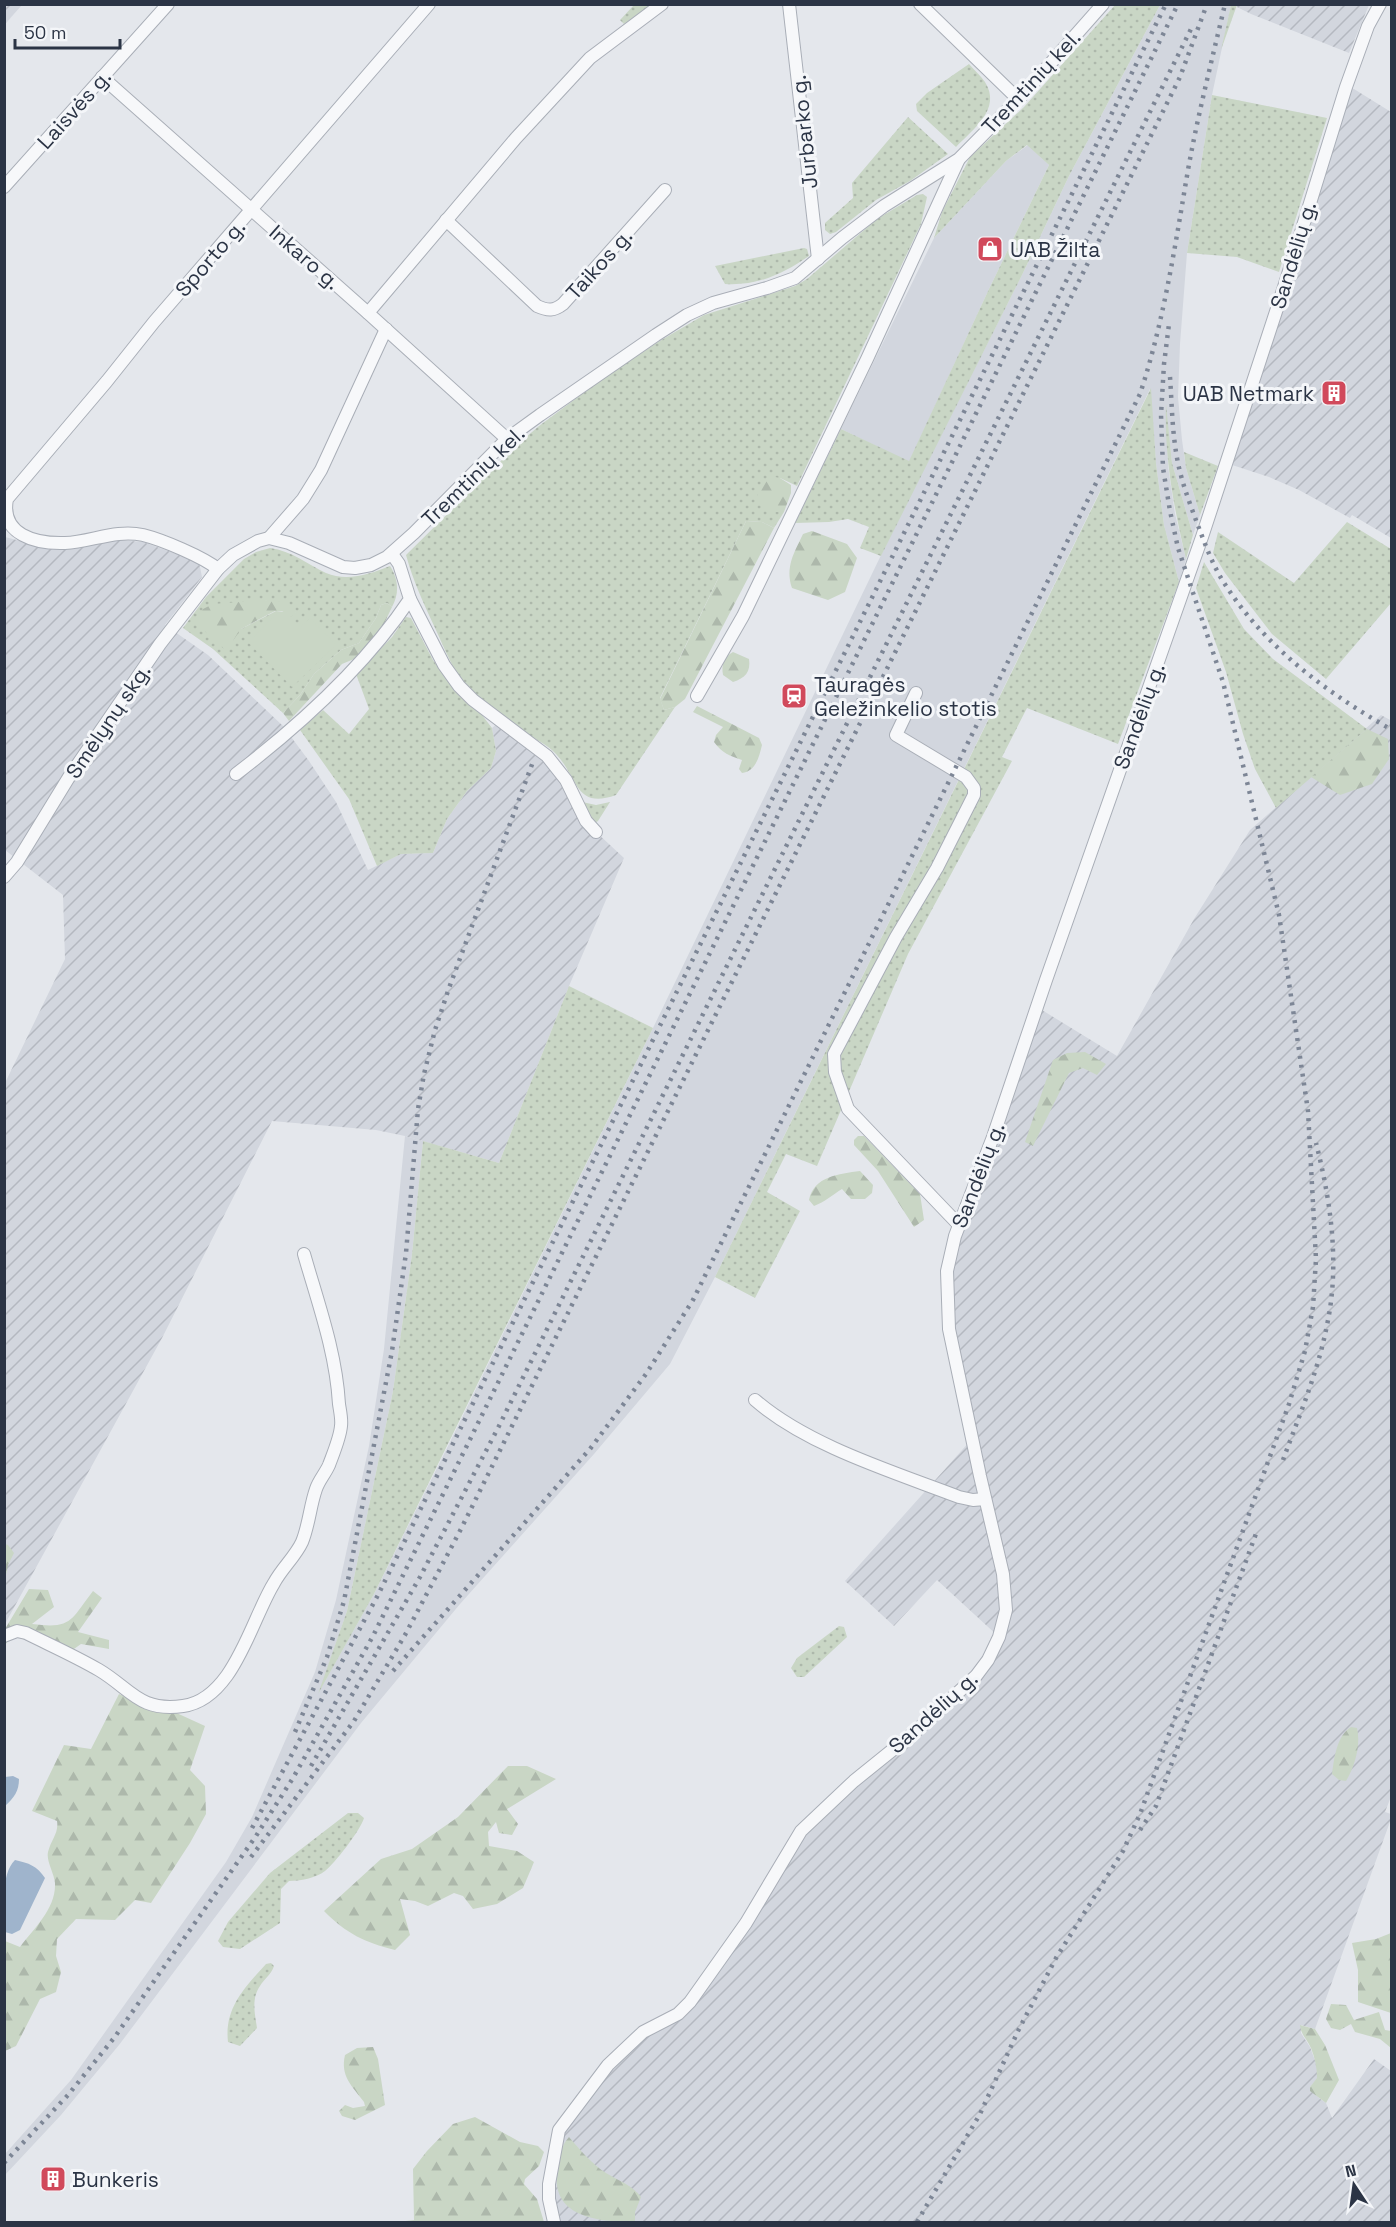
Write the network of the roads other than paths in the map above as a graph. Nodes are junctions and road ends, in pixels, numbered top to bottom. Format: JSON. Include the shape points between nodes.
{"nodes":[{"id":1,"x":168,"y":4,"type":"edge"},
{"id":2,"x":429,"y":4,"type":"edge"},
{"id":3,"x":662,"y":4,"type":"edge"},
{"id":4,"x":789,"y":4,"type":"edge"},
{"id":5,"x":920,"y":4,"type":"edge"},
{"id":6,"x":1103,"y":4,"type":"edge"},
{"id":7,"x":1380,"y":4,"type":"edge"},
{"id":8,"x":102,"y":77,"type":"junction"},
{"id":9,"x":1017,"y":99,"type":"junction"},
{"id":10,"x":959,"y":159,"type":"junction"},
{"id":11,"x":915,"y":186,"type":"junction"},
{"id":12,"x":4,"y":187,"type":"edge"},
{"id":13,"x":665,"y":190,"type":"dead end"},
{"id":14,"x":937,"y":204,"type":"junction"},
{"id":15,"x":252,"y":210,"type":"junction"},
{"id":16,"x":446,"y":220,"type":"junction"},
{"id":17,"x":818,"y":259,"type":"junction"},
{"id":18,"x":368,"y":313,"type":"junction"},
{"id":19,"x":386,"y":330,"type":"junction"},
{"id":20,"x":507,"y":439,"type":"junction"},
{"id":21,"x":269,"y":538,"type":"junction"},
{"id":22,"x":392,"y":554,"type":"junction"},
{"id":23,"x":218,"y":569,"type":"junction"},
{"id":24,"x":410,"y":598,"type":"junction"},
{"id":25,"x":916,"y":693,"type":"dead end"},
{"id":26,"x":698,"y":696,"type":"dead end"},
{"id":27,"x":236,"y":774,"type":"dead end"},
{"id":28,"x":596,"y":832,"type":"dead end"},
{"id":29,"x":4,"y":877,"type":"edge"},
{"id":30,"x":958,"y":1226,"type":"junction"},
{"id":31,"x":304,"y":1254,"type":"dead end"},
{"id":32,"x":755,"y":1400,"type":"dead end"},
{"id":33,"x":985,"y":1499,"type":"junction"},
{"id":34,"x":5,"y":1635,"type":"edge"},
{"id":35,"x":554,"y":2223,"type":"edge"}],
"edges":[{"from":1,"to":8,"type":"street","name":"Laisvės g."},
{"from":2,"to":15,"type":"street","name":"Sporto g."},
{"from":3,"to":16,"type":"street","via":[[590,58]]},
{"from":4,"to":17,"type":"street","name":"Jurbarko g."},
{"from":5,"to":9,"type":"street"},
{"from":6,"to":9,"type":"street","name":"Tremtinių kel."},
{"from":7,"to":30,"type":"street","name":"Sandėlių g.","via":[[1346,87],[1207,524],[993,1137]]},
{"from":8,"to":12,"type":"street","name":"Laisvės g."},
{"from":8,"to":15,"type":"street","name":"Inkaro g."},
{"from":9,"to":10,"type":"street","name":"Tremtinių kel."},
{"from":10,"to":11,"type":"street","name":"Tremtinių kel."},
{"from":10,"to":14,"type":"street","name":"Tremtinių kel."},
{"from":11,"to":14,"type":"street","via":[[933,189]]},
{"from":11,"to":17,"type":"street","name":"Tremtinių kel."},
{"from":13,"to":16,"type":"street","name":"Taikos g.","via":[[555,310],[532,302]]},
{"from":14,"to":26,"type":"street","name":"Tremtinių kel.","via":[[743,616]]},
{"from":15,"to":18,"type":"street","name":"Inkaro g."},
{"from":15,"to":23,"type":"street","name":"Sporto g.","via":[[14,489],[5,509],[13,530],[45,542],[143,535],[207,560]]},
{"from":16,"to":18,"type":"street"},
{"from":17,"to":20,"type":"street","name":"Tremtinių kel.","via":[[795,278],[687,315]]},
{"from":18,"to":19,"type":"street","name":"Inkaro g."},
{"from":19,"to":20,"type":"street","name":"Inkaro g."},
{"from":19,"to":21,"type":"street","via":[[321,470],[303,499]]},
{"from":20,"to":22,"type":"street","name":"Tremtinių kel."},
{"from":21,"to":22,"type":"street","name":"Tremtinių kel.","via":[[343,567],[371,565]]},
{"from":21,"to":23,"type":"street","via":[[245,547]]},
{"from":22,"to":24,"type":"street"},
{"from":23,"to":29,"type":"street","name":"Smėlynų skg.","via":[[153,653]]},
{"from":24,"to":27,"type":"street","via":[[367,654],[298,723]]},
{"from":24,"to":28,"type":"street","via":[[459,686],[547,756]]},
{"from":25,"to":30,"type":"street","via":[[896,735],[966,777],[974,795],[834,1054],[835,1072],[848,1108]]},
{"from":30,"to":33,"type":"street","name":"Sandėlių g.","via":[[947,1271],[949,1329]]},
{"from":31,"to":34,"type":"street","via":[[333,1356],[341,1427],[316,1489],[302,1541],[275,1581],[249,1637],[221,1682],[199,1701],[184,1706],[150,1704],[134,1697],[101,1671],[26,1633]]},
{"from":32,"to":33,"type":"street","via":[[795,1428],[857,1459],[959,1497]]},
{"from":33,"to":35,"type":"street","name":"Sandėlių g.","via":[[1003,1574],[1006,1610],[988,1660],[944,1706],[854,1781],[801,1832],[746,1923],[690,2002],[678,2014],[643,2032],[608,2065],[559,2130],[549,2184]]}]}
